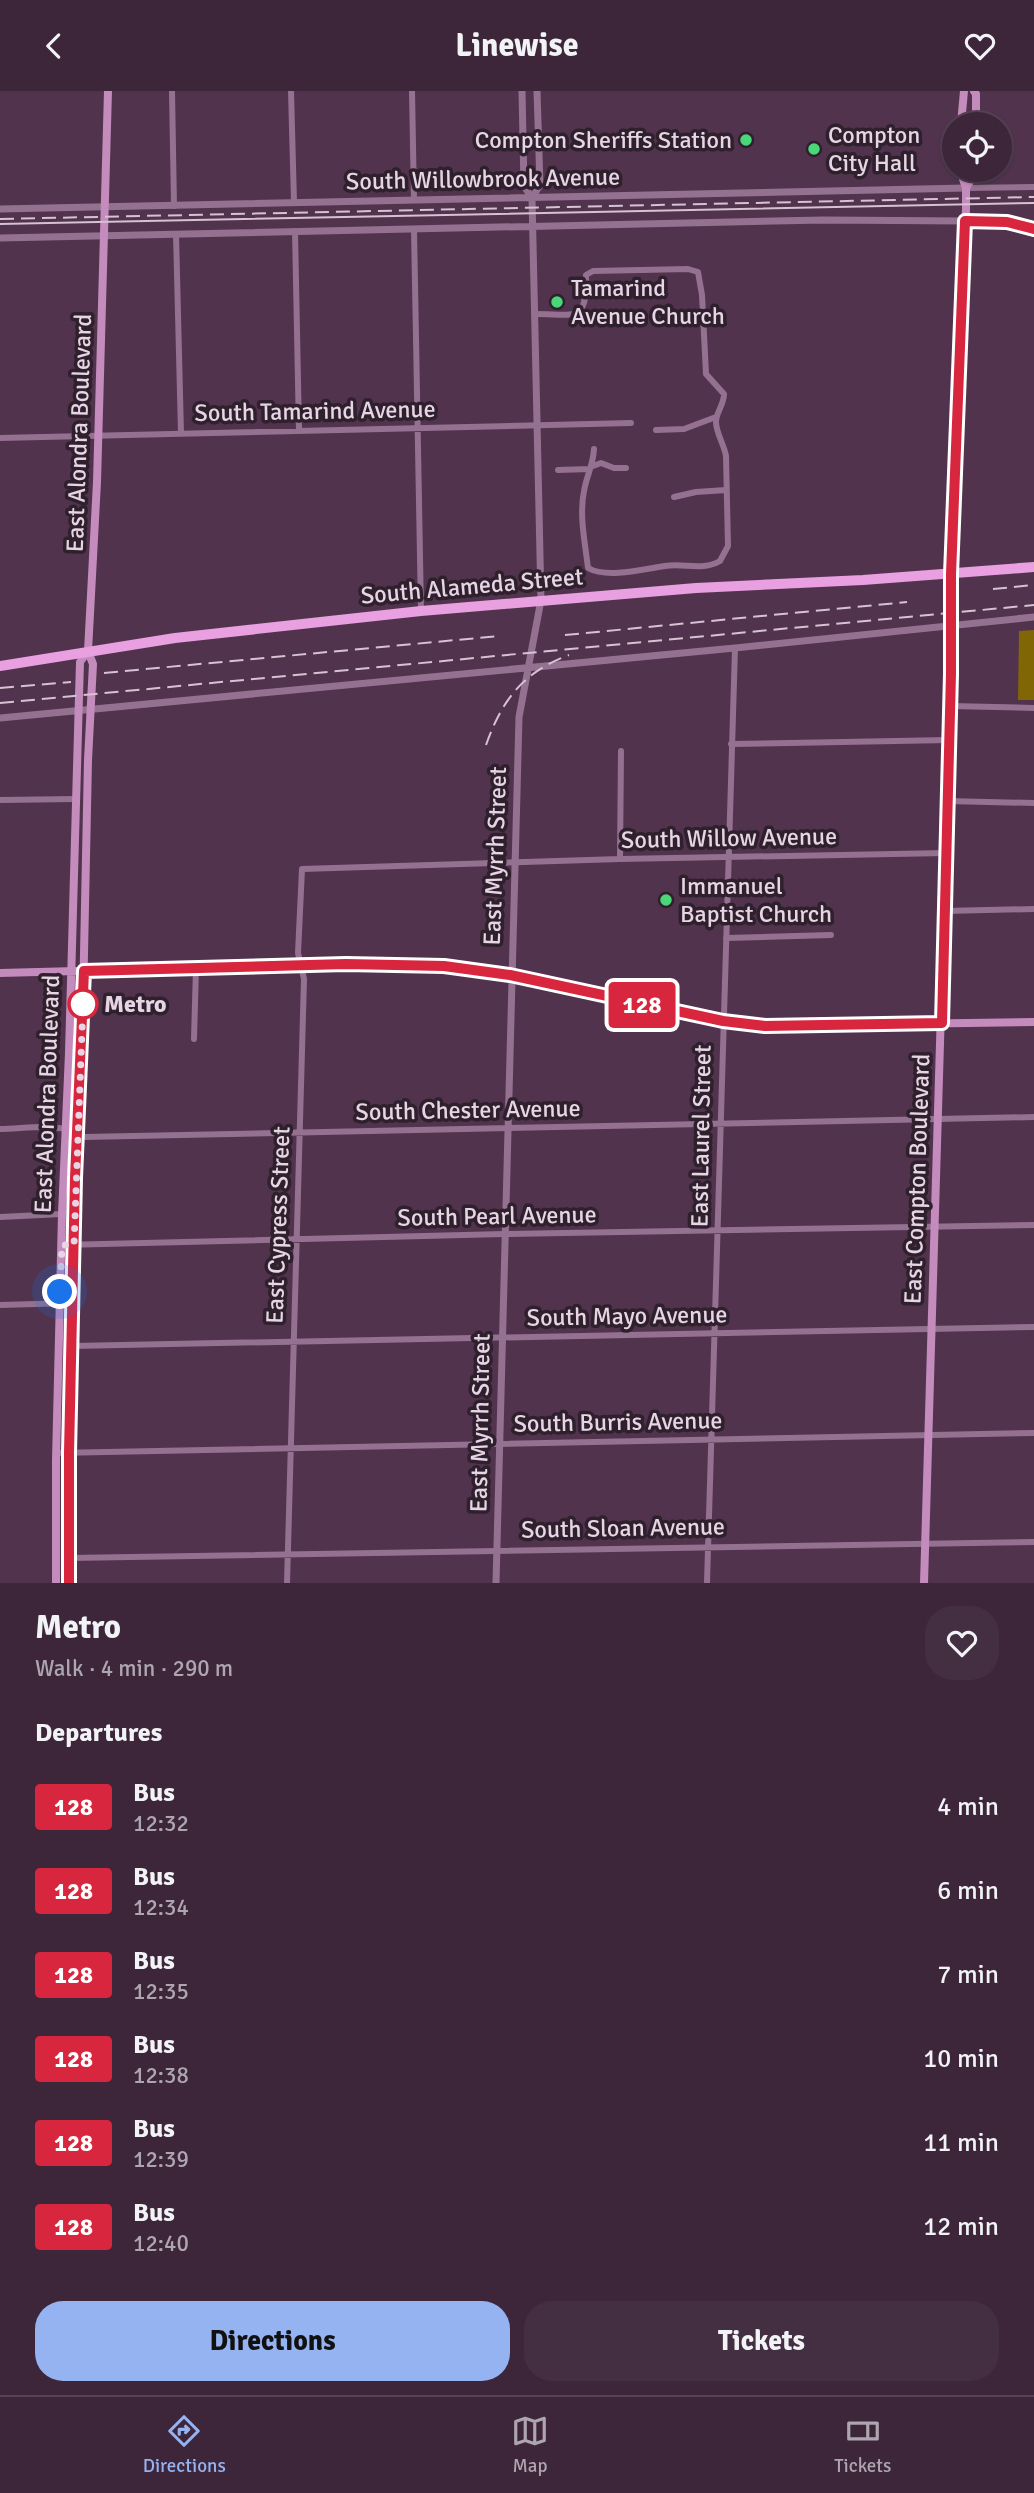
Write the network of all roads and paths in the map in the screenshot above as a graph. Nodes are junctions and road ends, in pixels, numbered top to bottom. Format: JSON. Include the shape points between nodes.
{"nodes":[{"id":1,"x":108,"y":91,"type":"edge"},
{"id":2,"x":172,"y":91,"type":"edge"},
{"id":3,"x":291,"y":91,"type":"edge"},
{"id":4,"x":412,"y":91,"type":"edge"},
{"id":5,"x":522,"y":91,"type":"edge"},
{"id":6,"x":537,"y":91,"type":"edge"},
{"id":7,"x":964,"y":91,"type":"edge"},
{"id":8,"x":974,"y":91,"type":"edge"},
{"id":9,"x":961,"y":112,"type":"edge"},
{"id":10,"x":975,"y":112,"type":"edge"},
{"id":11,"x":964,"y":182,"type":"edge"},
{"id":12,"x":970,"y":182,"type":"edge"},
{"id":13,"x":1034,"y":187,"type":"edge"},
{"id":14,"x":966,"y":188,"type":"junction"},
{"id":15,"x":532,"y":198,"type":"junction"},
{"id":16,"x":414,"y":200,"type":"junction"},
{"id":17,"x":294,"y":202,"type":"junction"},
{"id":18,"x":104,"y":206,"type":"junction"},
{"id":19,"x":174,"y":206,"type":"junction"},
{"id":20,"x":0,"y":209,"type":"edge"},
{"id":21,"x":965,"y":221,"type":"junction"},
{"id":22,"x":532,"y":227,"type":"junction"},
{"id":23,"x":414,"y":229,"type":"junction"},
{"id":24,"x":1034,"y":229,"type":"edge"},
{"id":25,"x":295,"y":232,"type":"junction"},
{"id":26,"x":176,"y":234,"type":"junction"},
{"id":27,"x":104,"y":237,"type":"junction"},
{"id":28,"x":0,"y":238,"type":"edge"},
{"id":29,"x":534,"y":314,"type":"junction"},
{"id":30,"x":716,"y":417,"type":"junction"},
{"id":31,"x":631,"y":423,"type":"dead end"},
{"id":32,"x":537,"y":425,"type":"junction"},
{"id":33,"x":418,"y":428,"type":"junction"},
{"id":34,"x":656,"y":430,"type":"dead end"},
{"id":35,"x":299,"y":431,"type":"junction"},
{"id":36,"x":181,"y":433,"type":"junction"},
{"id":37,"x":98,"y":435,"type":"junction"},
{"id":38,"x":0,"y":437,"type":"edge"},
{"id":39,"x":594,"y":449,"type":"dead end"},
{"id":40,"x":592,"y":468,"type":"junction"},
{"id":41,"x":626,"y":468,"type":"dead end"},
{"id":42,"x":558,"y":470,"type":"dead end"},
{"id":43,"x":726,"y":490,"type":"junction"},
{"id":44,"x":674,"y":497,"type":"dead end"},
{"id":45,"x":1034,"y":567,"type":"edge"},
{"id":46,"x":951,"y":574,"type":"junction"},
{"id":47,"x":541,"y":600,"type":"junction"},
{"id":48,"x":421,"y":611,"type":"junction"},
{"id":49,"x":1034,"y":617,"type":"edge"},
{"id":50,"x":950,"y":624,"type":"junction"},
{"id":51,"x":735,"y":648,"type":"junction"},
{"id":52,"x":88,"y":651,"type":"junction"},
{"id":53,"x":0,"y":666,"type":"edge"},
{"id":54,"x":528,"y":666,"type":"junction"},
{"id":55,"x":950,"y":706,"type":"junction"},
{"id":56,"x":1034,"y":708,"type":"edge"},
{"id":57,"x":90,"y":709,"type":"junction"},
{"id":58,"x":79,"y":710,"type":"junction"},
{"id":59,"x":0,"y":718,"type":"edge"},
{"id":60,"x":949,"y":740,"type":"junction"},
{"id":61,"x":732,"y":744,"type":"junction"},
{"id":62,"x":621,"y":751,"type":"dead end"},
{"id":63,"x":76,"y":799,"type":"junction"},
{"id":64,"x":0,"y":800,"type":"edge"},
{"id":65,"x":947,"y":801,"type":"junction"},
{"id":66,"x":1034,"y":803,"type":"edge"},
{"id":67,"x":946,"y":853,"type":"junction"},
{"id":68,"x":729,"y":857,"type":"junction"},
{"id":69,"x":620,"y":859,"type":"junction"},
{"id":70,"x":514,"y":863,"type":"junction"},
{"id":71,"x":302,"y":869,"type":"joint"},
{"id":72,"x":1034,"y":909,"type":"edge"},
{"id":73,"x":944,"y":911,"type":"junction"},
{"id":74,"x":831,"y":935,"type":"dead end"},
{"id":75,"x":726,"y":938,"type":"junction"},
{"id":76,"x":301,"y":965,"type":"junction"},
{"id":77,"x":196,"y":968,"type":"junction"},
{"id":78,"x":71,"y":971,"type":"junction"},
{"id":79,"x":84,"y":971,"type":"junction"},
{"id":80,"x":0,"y":973,"type":"edge"},
{"id":81,"x":510,"y":975,"type":"junction"},
{"id":82,"x":723,"y":1021,"type":"junction"},
{"id":83,"x":1034,"y":1022,"type":"edge"},
{"id":84,"x":942,"y":1023,"type":"junction"},
{"id":85,"x":194,"y":1039,"type":"dead end"},
{"id":86,"x":1034,"y":1117,"type":"edge"},
{"id":87,"x":938,"y":1119,"type":"junction"},
{"id":88,"x":721,"y":1122,"type":"junction"},
{"id":89,"x":65,"y":1128,"type":"junction"},
{"id":90,"x":0,"y":1129,"type":"edge"},
{"id":91,"x":507,"y":1129,"type":"junction"},
{"id":92,"x":76,"y":1131,"type":"junction"},
{"id":93,"x":300,"y":1133,"type":"junction"},
{"id":94,"x":62,"y":1214,"type":"junction"},
{"id":95,"x":0,"y":1217,"type":"edge"},
{"id":96,"x":1034,"y":1225,"type":"edge"},
{"id":97,"x":934,"y":1227,"type":"junction"},
{"id":98,"x":718,"y":1231,"type":"junction"},
{"id":99,"x":504,"y":1234,"type":"junction"},
{"id":100,"x":297,"y":1240,"type":"junction"},
{"id":101,"x":62,"y":1245,"type":"junction"},
{"id":102,"x":74,"y":1245,"type":"junction"},
{"id":103,"x":60,"y":1303,"type":"junction"},
{"id":104,"x":72,"y":1303,"type":"junction"},
{"id":105,"x":0,"y":1305,"type":"edge"},
{"id":106,"x":1034,"y":1327,"type":"edge"},
{"id":107,"x":932,"y":1328,"type":"junction"},
{"id":108,"x":715,"y":1334,"type":"junction"},
{"id":109,"x":501,"y":1338,"type":"junction"},
{"id":110,"x":293,"y":1342,"type":"junction"},
{"id":111,"x":72,"y":1346,"type":"junction"},
{"id":112,"x":1034,"y":1433,"type":"edge"},
{"id":113,"x":929,"y":1435,"type":"junction"},
{"id":114,"x":712,"y":1439,"type":"junction"},
{"id":115,"x":498,"y":1443,"type":"junction"},
{"id":116,"x":291,"y":1449,"type":"junction"},
{"id":117,"x":56,"y":1453,"type":"junction"},
{"id":118,"x":69,"y":1453,"type":"junction"},
{"id":119,"x":1034,"y":1542,"type":"edge"},
{"id":120,"x":926,"y":1543,"type":"junction"},
{"id":121,"x":709,"y":1547,"type":"junction"},
{"id":122,"x":497,"y":1549,"type":"junction"},
{"id":123,"x":288,"y":1555,"type":"junction"},
{"id":124,"x":69,"y":1557,"type":"junction"},
{"id":125,"x":56,"y":1583,"type":"edge"},
{"id":126,"x":69,"y":1583,"type":"edge"},
{"id":127,"x":287,"y":1583,"type":"edge"},
{"id":128,"x":496,"y":1583,"type":"edge"},
{"id":129,"x":708,"y":1583,"type":"edge"},
{"id":130,"x":924,"y":1583,"type":"edge"}],
"edges":[{"from":1,"to":18,"type":"main road","name":"East Alondra Boulevard"},
{"from":2,"to":19,"type":"street"},
{"from":3,"to":17,"type":"street"},
{"from":4,"to":16,"type":"street"},
{"from":5,"to":15,"type":"street","via":[[524,186]]},
{"from":6,"to":15,"type":"street","via":[[540,185]]},
{"from":7,"to":9,"type":"main road"},
{"from":8,"to":10,"type":"main road"},
{"from":11,"to":14,"type":"main road"},
{"from":12,"to":14,"type":"main road"},
{"from":13,"to":14,"type":"street"},
{"from":14,"to":15,"type":"street","name":"South Willowbrook Avenue"},
{"from":14,"to":21,"type":"main road","name":"East Compton Boulevard"},
{"from":15,"to":16,"type":"street","name":"South Willowbrook Avenue"},
{"from":15,"to":22,"type":"street","name":"East Myrrh Street"},
{"from":16,"to":17,"type":"street","name":"South Willowbrook Avenue"},
{"from":17,"to":19,"type":"street","name":"South Willowbrook Avenue"},
{"from":18,"to":19,"type":"street","name":"South Willowbrook Avenue"},
{"from":18,"to":20,"type":"street","name":"South Willowbrook Avenue"},
{"from":18,"to":27,"type":"main road","name":"East Alondra Boulevard"},
{"from":21,"to":22,"type":"street","name":"South Willowbrook Avenue"},
{"from":21,"to":24,"type":"street","via":[[1007,222]]},
{"from":21,"to":46,"type":"main road","name":"East Compton Boulevard"},
{"from":22,"to":23,"type":"street","name":"South Willowbrook Avenue"},
{"from":22,"to":29,"type":"street","name":"East Myrrh Street"},
{"from":23,"to":25,"type":"street","name":"South Willowbrook Avenue"},
{"from":23,"to":33,"type":"street"},
{"from":25,"to":26,"type":"street","name":"South Willowbrook Avenue"},
{"from":25,"to":35,"type":"street"},
{"from":26,"to":27,"type":"street","name":"South Willowbrook Avenue"},
{"from":26,"to":36,"type":"street"},
{"from":27,"to":28,"type":"street","name":"South Willowbrook Avenue"},
{"from":27,"to":37,"type":"main road","name":"East Alondra Boulevard"},
{"from":29,"to":30,"type":"street","via":[[578,314],[587,297],[586,275],[593,271],[698,272],[706,374],[724,394]]},
{"from":29,"to":32,"type":"street","name":"East Myrrh Street"},
{"from":30,"to":34,"type":"street","via":[[684,429]]},
{"from":30,"to":43,"type":"street","via":[[724,444]]},
{"from":31,"to":32,"type":"street","name":"South Tamarind Avenue"},
{"from":32,"to":33,"type":"street","name":"South Tamarind Avenue"},
{"from":32,"to":47,"type":"street","name":"East Myrrh Street"},
{"from":33,"to":35,"type":"street","name":"South Tamarind Avenue"},
{"from":33,"to":48,"type":"street"},
{"from":35,"to":36,"type":"street","name":"South Tamarind Avenue"},
{"from":36,"to":37,"type":"street","name":"South Tamarind Avenue"},
{"from":37,"to":38,"type":"street","name":"South Tamarind Avenue"},
{"from":37,"to":52,"type":"main road","name":"East Alondra Boulevard"},
{"from":39,"to":40,"type":"street"},
{"from":40,"to":41,"type":"street","via":[[601,463]]},
{"from":40,"to":42,"type":"street"},
{"from":40,"to":43,"type":"street","via":[[584,491],[583,532],[588,568],[597,571],[647,571],[720,561],[728,546]]},
{"from":43,"to":44,"type":"street"},
{"from":45,"to":46,"type":"main road","name":"South Alameda Street"},
{"from":46,"to":47,"type":"main road","name":"South Alameda Street"},
{"from":46,"to":50,"type":"main road","name":"East Compton Boulevard"},
{"from":47,"to":48,"type":"main road","name":"South Alameda Street"},
{"from":47,"to":54,"type":"street","name":"East Myrrh Street"},
{"from":48,"to":52,"type":"main road","name":"South Alameda Street"},
{"from":49,"to":50,"type":"street"},
{"from":50,"to":51,"type":"street"},
{"from":50,"to":55,"type":"main road","name":"East Compton Boulevard"},
{"from":51,"to":54,"type":"street"},
{"from":51,"to":61,"type":"street","name":"East Laurel Street"},
{"from":52,"to":53,"type":"main road","name":"South Alameda Street"},
{"from":52,"to":57,"type":"main road","name":"East Alondra Boulevard","via":[[93,664]]},
{"from":52,"to":58,"type":"main road","name":"East Alondra Boulevard","via":[[80,662]]},
{"from":54,"to":57,"type":"street"},
{"from":54,"to":70,"type":"street","name":"East Myrrh Street","via":[[519,717]]},
{"from":55,"to":56,"type":"street"},
{"from":55,"to":60,"type":"main road","name":"East Compton Boulevard"},
{"from":57,"to":58,"type":"street"},
{"from":57,"to":79,"type":"main road","name":"East Alondra Boulevard"},
{"from":58,"to":59,"type":"street"},
{"from":58,"to":63,"type":"main road","name":"East Alondra Boulevard"},
{"from":60,"to":61,"type":"street"},
{"from":60,"to":65,"type":"main road","name":"East Compton Boulevard"},
{"from":61,"to":68,"type":"street","name":"East Laurel Street"},
{"from":62,"to":69,"type":"street"},
{"from":63,"to":64,"type":"street"},
{"from":63,"to":78,"type":"main road","name":"East Alondra Boulevard"},
{"from":65,"to":66,"type":"street"},
{"from":65,"to":67,"type":"main road","name":"East Compton Boulevard"},
{"from":67,"to":68,"type":"street","name":"South Willow Avenue"},
{"from":67,"to":73,"type":"main road","name":"East Compton Boulevard"},
{"from":68,"to":69,"type":"street","name":"South Willow Avenue"},
{"from":68,"to":75,"type":"street","name":"East Laurel Street"},
{"from":69,"to":70,"type":"street","name":"South Willow Avenue"},
{"from":70,"to":71,"type":"street","name":"South Willow Avenue"},
{"from":70,"to":81,"type":"street","name":"East Myrrh Street"},
{"from":71,"to":76,"type":"street","name":"East Cypress Street"},
{"from":72,"to":73,"type":"street"},
{"from":73,"to":84,"type":"main road","name":"East Compton Boulevard"},
{"from":74,"to":75,"type":"street"},
{"from":75,"to":82,"type":"street","name":"East Laurel Street"},
{"from":76,"to":77,"type":"main road"},
{"from":76,"to":81,"type":"main road","via":[[444,966]]},
{"from":76,"to":93,"type":"street","name":"East Cypress Street"},
{"from":77,"to":79,"type":"main road"},
{"from":77,"to":85,"type":"street"},
{"from":78,"to":79,"type":"main road"},
{"from":78,"to":80,"type":"main road"},
{"from":78,"to":89,"type":"main road","name":"East Alondra Boulevard"},
{"from":79,"to":92,"type":"main road","name":"East Alondra Boulevard"},
{"from":81,"to":82,"type":"main road"},
{"from":81,"to":91,"type":"street","name":"East Myrrh Street"},
{"from":82,"to":84,"type":"main road","via":[[765,1026]]},
{"from":82,"to":88,"type":"street","name":"East Laurel Street"},
{"from":83,"to":84,"type":"main road"},
{"from":84,"to":87,"type":"main road","name":"East Compton Boulevard"},
{"from":86,"to":87,"type":"street","name":"South Chester Avenue"},
{"from":87,"to":88,"type":"street","name":"South Chester Avenue"},
{"from":87,"to":97,"type":"main road","name":"East Compton Boulevard"},
{"from":88,"to":91,"type":"street","name":"South Chester Avenue"},
{"from":88,"to":98,"type":"street","name":"East Laurel Street"},
{"from":89,"to":90,"type":"street","name":"South Chester Avenue"},
{"from":89,"to":92,"type":"street","name":"South Chester Avenue"},
{"from":89,"to":94,"type":"main road","name":"East Alondra Boulevard"},
{"from":91,"to":93,"type":"street","name":"South Chester Avenue"},
{"from":91,"to":99,"type":"street","name":"East Myrrh Street"},
{"from":92,"to":93,"type":"street","name":"South Chester Avenue","via":[[84,1137]]},
{"from":92,"to":102,"type":"main road","name":"East Alondra Boulevard"},
{"from":93,"to":100,"type":"street","name":"East Cypress Street"},
{"from":94,"to":95,"type":"street"},
{"from":94,"to":101,"type":"main road","name":"East Alondra Boulevard"},
{"from":96,"to":97,"type":"street","name":"South Pearl Avenue"},
{"from":97,"to":98,"type":"street","name":"South Pearl Avenue"},
{"from":97,"to":107,"type":"main road","name":"East Compton Boulevard"},
{"from":98,"to":99,"type":"street","name":"South Pearl Avenue"},
{"from":98,"to":108,"type":"street","name":"East Laurel Street"},
{"from":99,"to":100,"type":"street","name":"South Pearl Avenue"},
{"from":99,"to":109,"type":"street","name":"East Myrrh Street"},
{"from":100,"to":102,"type":"street","name":"South Pearl Avenue"},
{"from":100,"to":110,"type":"street","name":"East Cypress Street"},
{"from":101,"to":102,"type":"street","name":"South Pearl Avenue"},
{"from":101,"to":103,"type":"main road","name":"East Alondra Boulevard"},
{"from":102,"to":104,"type":"main road","name":"East Alondra Boulevard"},
{"from":103,"to":104,"type":"street"},
{"from":103,"to":105,"type":"street"},
{"from":103,"to":117,"type":"main road","name":"East Alondra Boulevard"},
{"from":104,"to":111,"type":"main road","name":"East Alondra Boulevard"},
{"from":106,"to":107,"type":"street","name":"South Mayo Avenue"},
{"from":107,"to":108,"type":"street","name":"South Mayo Avenue"},
{"from":107,"to":113,"type":"main road","name":"East Compton Boulevard"},
{"from":108,"to":109,"type":"street","name":"South Mayo Avenue"},
{"from":108,"to":114,"type":"street","name":"East Laurel Street"},
{"from":109,"to":110,"type":"street","name":"South Mayo Avenue"},
{"from":109,"to":115,"type":"street","name":"East Myrrh Street"},
{"from":110,"to":111,"type":"street","name":"South Mayo Avenue"},
{"from":110,"to":116,"type":"street","name":"East Cypress Street"},
{"from":111,"to":118,"type":"main road","name":"East Alondra Boulevard"},
{"from":112,"to":113,"type":"street","name":"South Burris Avenue"},
{"from":113,"to":114,"type":"street","name":"South Burris Avenue"},
{"from":113,"to":120,"type":"main road","name":"East Compton Boulevard"},
{"from":114,"to":115,"type":"street","name":"South Burris Avenue"},
{"from":114,"to":121,"type":"street","name":"East Laurel Street"},
{"from":115,"to":116,"type":"street","name":"South Burris Avenue"},
{"from":115,"to":122,"type":"street","name":"East Myrrh Street"},
{"from":116,"to":118,"type":"street","name":"South Burris Avenue"},
{"from":116,"to":123,"type":"street","name":"East Cypress Street"},
{"from":117,"to":118,"type":"street","name":"South Burris Avenue"},
{"from":117,"to":125,"type":"main road","name":"East Alondra Boulevard"},
{"from":118,"to":124,"type":"main road","name":"East Alondra Boulevard"},
{"from":119,"to":120,"type":"street","name":"South Sloan Avenue"},
{"from":120,"to":121,"type":"street","name":"South Sloan Avenue"},
{"from":120,"to":130,"type":"main road","name":"East Compton Boulevard"},
{"from":121,"to":122,"type":"street","name":"South Sloan Avenue"},
{"from":121,"to":129,"type":"street","name":"East Laurel Street"},
{"from":122,"to":123,"type":"street","name":"South Sloan Avenue"},
{"from":122,"to":128,"type":"street","name":"East Myrrh Street"},
{"from":123,"to":124,"type":"street","name":"South Sloan Avenue"},
{"from":123,"to":127,"type":"street","name":"East Cypress Street"},
{"from":124,"to":126,"type":"main road","name":"East Alondra Boulevard"}]}
